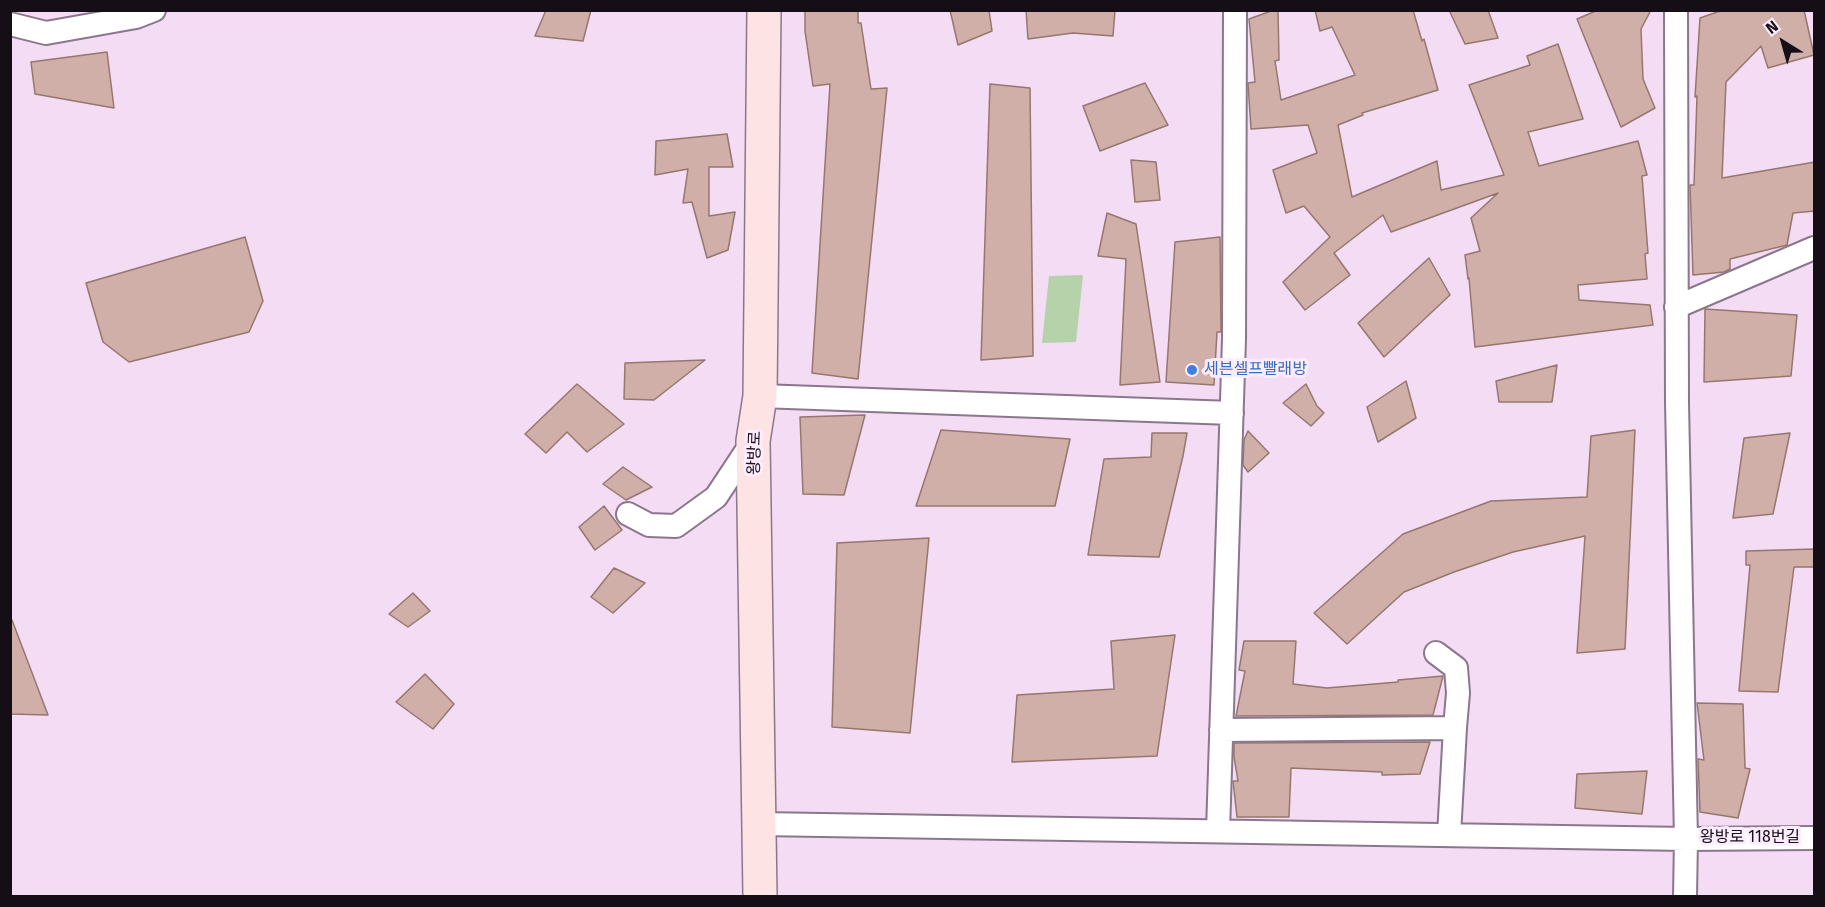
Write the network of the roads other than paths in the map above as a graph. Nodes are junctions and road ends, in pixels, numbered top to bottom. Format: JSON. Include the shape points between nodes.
{"nodes":[{"id":1,"x":154,"y":10,"type":"edge"},
{"id":2,"x":764,"y":10,"type":"edge"},
{"id":3,"x":1234,"y":10,"type":"edge"},
{"id":4,"x":1676,"y":10,"type":"edge"},
{"id":5,"x":10,"y":24,"type":"edge"},
{"id":6,"x":1815,"y":248,"type":"edge"},
{"id":7,"x":1676,"y":307,"type":"junction"},
{"id":8,"x":760,"y":396,"type":"junction"},
{"id":9,"x":1232,"y":413,"type":"junction"},
{"id":10,"x":753,"y":441,"type":"junction"},
{"id":11,"x":628,"y":514,"type":"dead end"},
{"id":12,"x":1436,"y":652,"type":"dead end"},
{"id":13,"x":1455,"y":728,"type":"junction"},
{"id":14,"x":1221,"y":730,"type":"junction"},
{"id":15,"x":760,"y":824,"type":"junction"},
{"id":16,"x":1218,"y":831,"type":"junction"},
{"id":17,"x":1449,"y":835,"type":"junction"},
{"id":18,"x":1815,"y":838,"type":"edge"},
{"id":19,"x":1686,"y":839,"type":"junction"},
{"id":20,"x":760,"y":897,"type":"edge"},
{"id":21,"x":1685,"y":897,"type":"edge"}],
"edges":[{"from":1,"to":5,"type":"street","via":[[46,33]]},
{"from":2,"to":8,"type":"main road","name":"왕방로"},
{"from":3,"to":9,"type":"street"},
{"from":4,"to":7,"type":"street"},
{"from":6,"to":7,"type":"street"},
{"from":7,"to":19,"type":"street"},
{"from":8,"to":9,"type":"street"},
{"from":8,"to":10,"type":"main road","name":"왕방로"},
{"from":9,"to":14,"type":"street"},
{"from":10,"to":11,"type":"street","via":[[716,497],[676,526],[649,525]]},
{"from":10,"to":15,"type":"main road","name":"왕방로"},
{"from":12,"to":13,"type":"street","via":[[1456,668]]},
{"from":13,"to":14,"type":"street"},
{"from":13,"to":17,"type":"street"},
{"from":14,"to":16,"type":"street"},
{"from":15,"to":16,"type":"street","name":"왕방로 118번길"},
{"from":15,"to":20,"type":"main road","name":"왕방로"},
{"from":16,"to":17,"type":"street","name":"왕방로 118번길"},
{"from":17,"to":19,"type":"street","name":"왕방로 118번길"},
{"from":18,"to":19,"type":"street","name":"왕방로 118번길"},
{"from":19,"to":21,"type":"street"}]}
